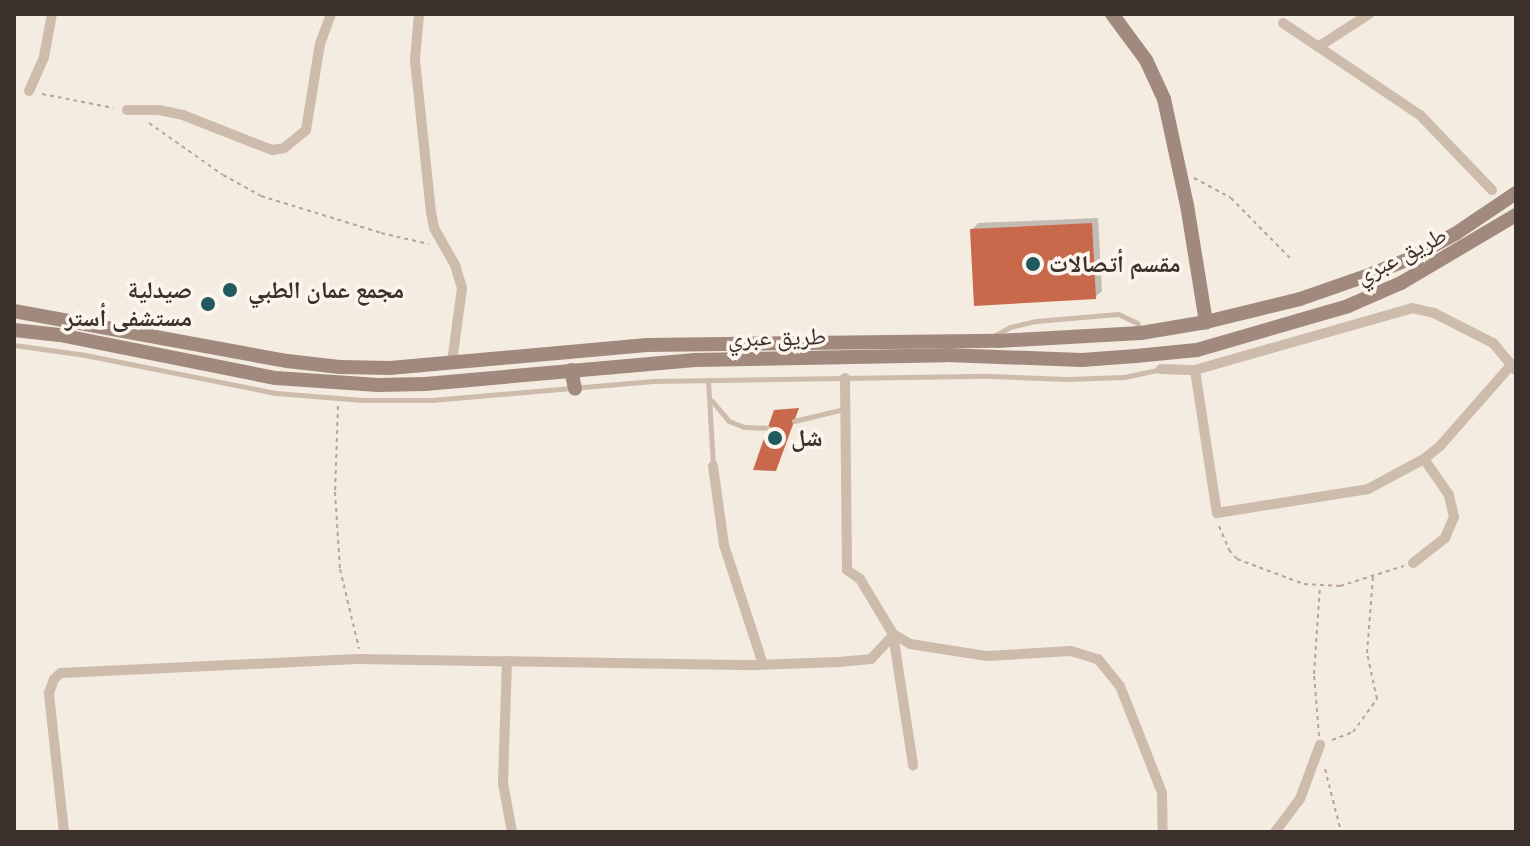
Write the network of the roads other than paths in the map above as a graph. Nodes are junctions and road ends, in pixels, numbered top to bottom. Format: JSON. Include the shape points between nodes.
{"nodes":[{"id":1,"x":52,"y":14,"type":"edge"},
{"id":2,"x":331,"y":14,"type":"edge"},
{"id":3,"x":419,"y":14,"type":"edge"},
{"id":4,"x":1112,"y":14,"type":"edge"},
{"id":5,"x":1369,"y":14,"type":"edge"},
{"id":6,"x":1283,"y":23,"type":"dead end"},
{"id":7,"x":1318,"y":47,"type":"junction"},
{"id":8,"x":29,"y":91,"type":"road end"},
{"id":9,"x":127,"y":110,"type":"road end"},
{"id":10,"x":1492,"y":190,"type":"dead end"},
{"id":11,"x":1516,"y":193,"type":"edge"},
{"id":12,"x":1516,"y":215,"type":"edge"},
{"id":13,"x":1355,"y":280,"type":"junction"},
{"id":14,"x":14,"y":311,"type":"edge"},
{"id":15,"x":1206,"y":322,"type":"junction"},
{"id":16,"x":1285,"y":326,"type":"junction"},
{"id":17,"x":14,"y":330,"type":"edge"},
{"id":18,"x":1141,"y":333,"type":"junction"},
{"id":19,"x":14,"y":345,"type":"edge"},
{"id":20,"x":1082,"y":360,"type":"junction"},
{"id":21,"x":452,"y":362,"type":"junction"},
{"id":22,"x":1514,"y":367,"type":"edge"},
{"id":23,"x":1161,"y":369,"type":"joint"},
{"id":24,"x":571,"y":370,"type":"junction"},
{"id":25,"x":1195,"y":370,"type":"junction"},
{"id":26,"x":845,"y":378,"type":"junction"},
{"id":27,"x":708,"y":381,"type":"junction"},
{"id":28,"x":575,"y":389,"type":"junction"},
{"id":29,"x":711,"y":400,"type":"junction"},
{"id":30,"x":846,"y":409,"type":"junction"},
{"id":31,"x":794,"y":421,"type":"dead end"},
{"id":32,"x":768,"y":428,"type":"dead end"},
{"id":33,"x":1424,"y":459,"type":"junction"},
{"id":34,"x":713,"y":466,"type":"joint"},
{"id":35,"x":1413,"y":563,"type":"road end"},
{"id":36,"x":893,"y":635,"type":"junction"},
{"id":37,"x":507,"y":661,"type":"junction"},
{"id":38,"x":763,"y":664,"type":"junction"},
{"id":39,"x":1320,"y":745,"type":"road end"},
{"id":40,"x":913,"y":765,"type":"dead end"},
{"id":41,"x":64,"y":832,"type":"edge"},
{"id":42,"x":512,"y":832,"type":"edge"},
{"id":43,"x":1163,"y":832,"type":"edge"},
{"id":44,"x":1275,"y":832,"type":"edge"}],
"edges":[{"from":1,"to":8,"type":"street","via":[[44,57]]},
{"from":2,"to":9,"type":"street","via":[[320,44],[306,130],[284,148],[272,150],[183,115]]},
{"from":3,"to":21,"type":"street","via":[[415,60],[431,212],[462,288]]},
{"from":4,"to":15,"type":"main road","via":[[1146,60],[1164,99]]},
{"from":5,"to":7,"type":"street"},
{"from":6,"to":7,"type":"street"},
{"from":7,"to":10,"type":"street","via":[[1420,115]]},
{"from":11,"to":13,"type":"main road","name":"طريق عبري","via":[[1409,259]]},
{"from":12,"to":16,"type":"main road","name":"طريق عبري","via":[[1401,283]]},
{"from":13,"to":15,"type":"main road","name":"طريق عبري"},
{"from":13,"to":16,"type":"main road","via":[[1289,310]]},
{"from":14,"to":21,"type":"main road","name":"طريق عبري","via":[[300,363],[390,368]]},
{"from":15,"to":18,"type":"main road","name":"طريق عبري"},
{"from":16,"to":20,"type":"main road","name":"طريق عبري","via":[[1197,350]]},
{"from":17,"to":24,"type":"main road","name":"طريق عبري","via":[[276,378],[338,383],[425,384]]},
{"from":18,"to":20,"type":"main road","via":[[1131,349]]},
{"from":18,"to":21,"type":"main road","name":"طريق عبري","via":[[986,341],[647,345]]},
{"from":19,"to":28,"type":"lane","via":[[276,393],[432,400]]},
{"from":20,"to":24,"type":"main road","name":"طريق عبري","via":[[946,355],[695,360]]},
{"from":22,"to":25,"type":"street","via":[[1493,343],[1469,329],[1412,308]]},
{"from":22,"to":33,"type":"street"},
{"from":23,"to":25,"type":"street"},
{"from":23,"to":26,"type":"lane","via":[[1080,379]]},
{"from":24,"to":28,"type":"main road"},
{"from":25,"to":33,"type":"street","via":[[1217,513],[1368,489]]},
{"from":26,"to":27,"type":"lane"},
{"from":26,"to":30,"type":"street"},
{"from":27,"to":28,"type":"lane"},
{"from":27,"to":29,"type":"lane"},
{"from":29,"to":32,"type":"lane","via":[[729,421]]},
{"from":29,"to":34,"type":"lane"},
{"from":30,"to":31,"type":"lane"},
{"from":30,"to":36,"type":"street","via":[[847,570],[860,579]]},
{"from":33,"to":35,"type":"street","via":[[1449,495],[1454,517],[1445,538]]},
{"from":34,"to":38,"type":"street","via":[[724,545]]},
{"from":36,"to":38,"type":"street","via":[[871,659]]},
{"from":36,"to":40,"type":"street"},
{"from":36,"to":43,"type":"street","via":[[925,647],[987,656],[1071,651],[1098,659],[1120,686],[1162,793]]},
{"from":37,"to":38,"type":"street"},
{"from":37,"to":41,"type":"street","via":[[362,659],[61,673],[49,693]]},
{"from":37,"to":42,"type":"street","via":[[503,783]]},
{"from":39,"to":44,"type":"street","via":[[1300,799]]}]}
